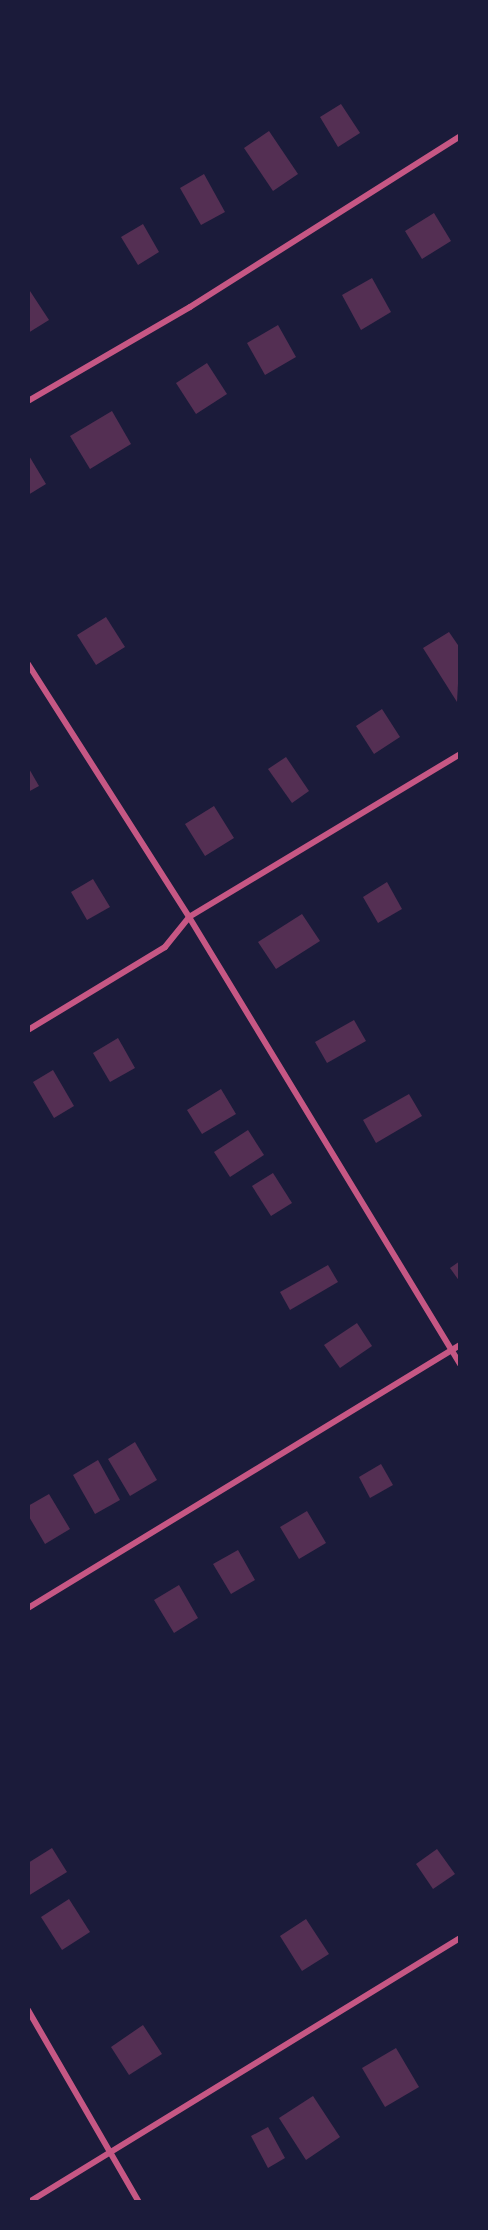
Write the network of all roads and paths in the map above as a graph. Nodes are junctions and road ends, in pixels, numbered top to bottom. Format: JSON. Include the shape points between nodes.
{"nodes":[{"id":1,"x":459,"y":136,"type":"edge"},
{"id":2,"x":28,"y":401,"type":"edge"},
{"id":3,"x":28,"y":664,"type":"edge"},
{"id":4,"x":459,"y":754,"type":"edge"},
{"id":5,"x":189,"y":917,"type":"junction"},
{"id":6,"x":28,"y":1030,"type":"edge"},
{"id":7,"x":459,"y":1345,"type":"edge"},
{"id":8,"x":452,"y":1350,"type":"junction"},
{"id":9,"x":459,"y":1364,"type":"edge"},
{"id":10,"x":28,"y":1608,"type":"edge"},
{"id":11,"x":459,"y":1938,"type":"edge"},
{"id":12,"x":28,"y":2010,"type":"edge"},
{"id":13,"x":110,"y":2152,"type":"junction"},
{"id":14,"x":29,"y":2202,"type":"edge"},
{"id":15,"x":139,"y":2202,"type":"edge"}],
"edges":[{"from":1,"to":2,"type":"street","via":[[190,308]]},
{"from":3,"to":5,"type":"street"},
{"from":4,"to":5,"type":"street"},
{"from":5,"to":6,"type":"street","via":[[165,947]]},
{"from":5,"to":8,"type":"street"},
{"from":7,"to":8,"type":"street"},
{"from":8,"to":9,"type":"street"},
{"from":8,"to":10,"type":"street"},
{"from":11,"to":13,"type":"street"},
{"from":12,"to":13,"type":"street"},
{"from":13,"to":14,"type":"street"},
{"from":13,"to":15,"type":"street"}]}
